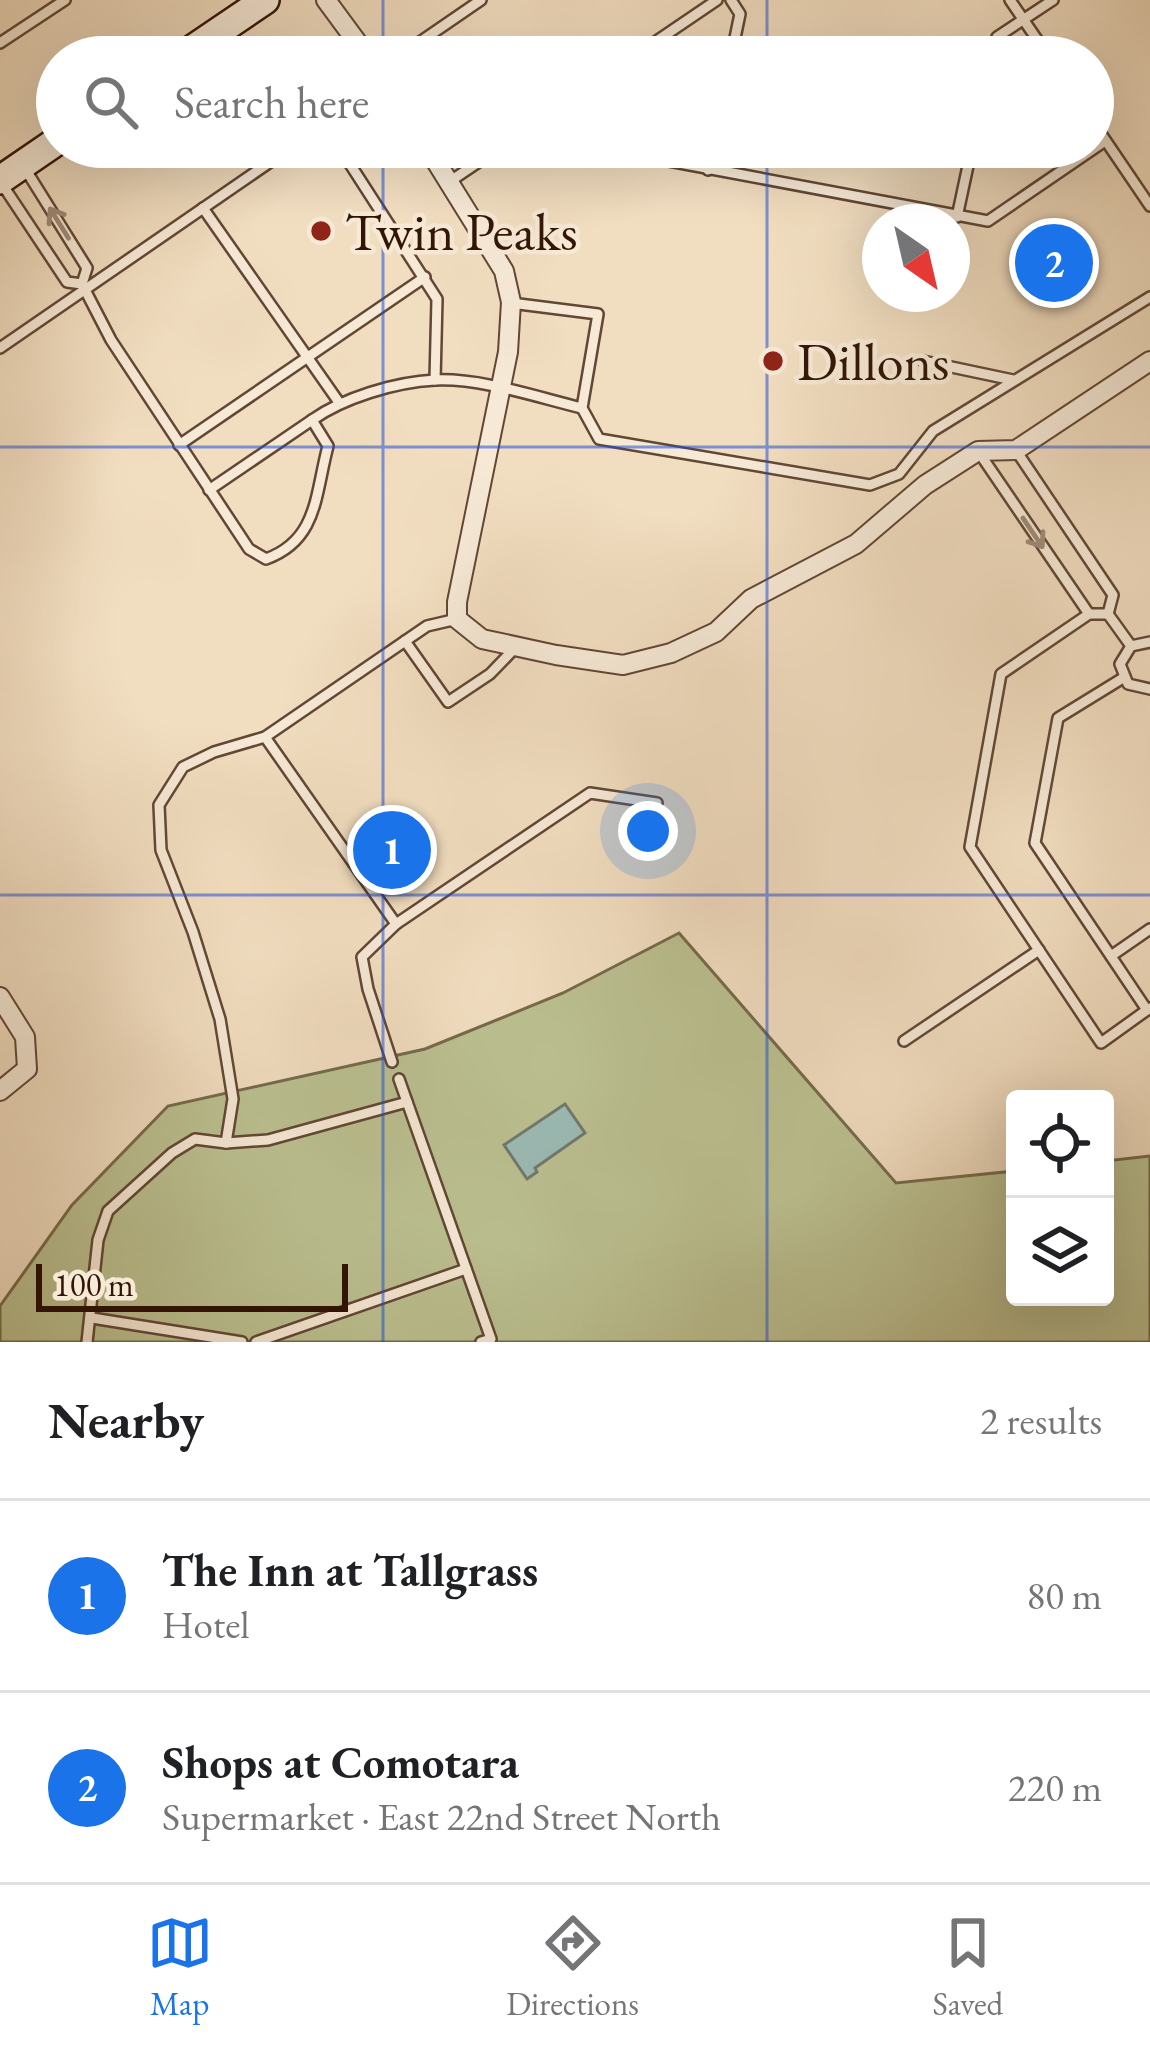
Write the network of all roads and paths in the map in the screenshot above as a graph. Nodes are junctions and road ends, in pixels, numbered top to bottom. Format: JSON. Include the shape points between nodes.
{"nodes":[{"id":1,"x":65,"y":0,"type":"edge"},
{"id":2,"x":265,"y":0,"type":"edge"},
{"id":3,"x":326,"y":0,"type":"edge"},
{"id":4,"x":481,"y":0,"type":"edge"},
{"id":5,"x":717,"y":0,"type":"edge"},
{"id":6,"x":730,"y":0,"type":"edge"},
{"id":7,"x":1010,"y":0,"type":"edge"},
{"id":8,"x":1053,"y":0,"type":"edge"},
{"id":9,"x":1023,"y":19,"type":"junction"},
{"id":10,"x":212,"y":36,"type":"edge"},
{"id":11,"x":353,"y":36,"type":"edge"},
{"id":12,"x":429,"y":36,"type":"edge"},
{"id":13,"x":664,"y":36,"type":"edge"},
{"id":14,"x":735,"y":36,"type":"edge"},
{"id":15,"x":998,"y":36,"type":"edge"},
{"id":16,"x":1034,"y":36,"type":"edge"},
{"id":17,"x":0,"y":44,"type":"edge"},
{"id":18,"x":1114,"y":153,"type":"edge"},
{"id":19,"x":36,"y":156,"type":"edge"},
{"id":20,"x":261,"y":168,"type":"edge"},
{"id":21,"x":353,"y":168,"type":"edge"},
{"id":22,"x":440,"y":168,"type":"edge"},
{"id":23,"x":469,"y":168,"type":"edge"},
{"id":24,"x":699,"y":168,"type":"edge"},
{"id":25,"x":968,"y":168,"type":"edge"},
{"id":26,"x":1066,"y":168,"type":"edge"},
{"id":27,"x":709,"y":170,"type":"joint"},
{"id":28,"x":8,"y":175,"type":"edge"},
{"id":29,"x":449,"y":182,"type":"junction"},
{"id":30,"x":888,"y":204,"type":"edge"},
{"id":31,"x":960,"y":204,"type":"edge"},
{"id":32,"x":1150,"y":206,"type":"edge"},
{"id":33,"x":203,"y":208,"type":"junction"},
{"id":34,"x":970,"y":219,"type":"edge"},
{"id":35,"x":425,"y":277,"type":"junction"},
{"id":36,"x":84,"y":287,"type":"junction"},
{"id":37,"x":1150,"y":297,"type":"edge"},
{"id":38,"x":511,"y":302,"type":"junction"},
{"id":39,"x":0,"y":348,"type":"edge"},
{"id":40,"x":306,"y":355,"type":"junction"},
{"id":41,"x":923,"y":361,"type":"dead end"},
{"id":42,"x":1150,"y":361,"type":"edge"},
{"id":43,"x":435,"y":380,"type":"junction"},
{"id":44,"x":1012,"y":380,"type":"junction"},
{"id":45,"x":497,"y":388,"type":"junction"},
{"id":46,"x":338,"y":401,"type":"junction"},
{"id":47,"x":582,"y":408,"type":"junction"},
{"id":48,"x":312,"y":420,"type":"junction"},
{"id":49,"x":179,"y":445,"type":"junction"},
{"id":50,"x":1016,"y":450,"type":"junction"},
{"id":51,"x":978,"y":452,"type":"junction"},
{"id":52,"x":209,"y":490,"type":"junction"},
{"id":53,"x":1089,"y":614,"type":"junction"},
{"id":54,"x":1108,"y":614,"type":"junction"},
{"id":55,"x":457,"y":619,"type":"junction"},
{"id":56,"x":405,"y":641,"type":"junction"},
{"id":57,"x":1150,"y":642,"type":"edge"},
{"id":58,"x":516,"y":646,"type":"junction"},
{"id":59,"x":1130,"y":646,"type":"junction"},
{"id":60,"x":1124,"y":678,"type":"junction"},
{"id":61,"x":1150,"y":689,"type":"edge"},
{"id":62,"x":265,"y":737,"type":"junction"},
{"id":63,"x":657,"y":802,"type":"dead end"},
{"id":64,"x":396,"y":924,"type":"junction"},
{"id":65,"x":1150,"y":929,"type":"edge"},
{"id":66,"x":1039,"y":950,"type":"junction"},
{"id":67,"x":1111,"y":956,"type":"junction"},
{"id":68,"x":0,"y":997,"type":"edge"},
{"id":69,"x":1149,"y":1009,"type":"edge"},
{"id":70,"x":904,"y":1041,"type":"dead end"},
{"id":71,"x":392,"y":1062,"type":"dead end"},
{"id":72,"x":398,"y":1079,"type":"dead end"},
{"id":73,"x":0,"y":1091,"type":"edge"},
{"id":74,"x":407,"y":1102,"type":"junction"},
{"id":75,"x":226,"y":1143,"type":"junction"},
{"id":76,"x":466,"y":1269,"type":"junction"},
{"id":77,"x":92,"y":1318,"type":"junction"},
{"id":78,"x":488,"y":1341,"type":"edge"},
{"id":79,"x":88,"y":1342,"type":"edge"},
{"id":80,"x":242,"y":1342,"type":"edge"},
{"id":81,"x":256,"y":1342,"type":"edge"}],
"edges":[{"from":1,"to":17,"type":"lane"},
{"from":2,"to":10,"type":"main road"},
{"from":3,"to":11,"type":"street"},
{"from":4,"to":12,"type":"lane"},
{"from":5,"to":13,"type":"lane"},
{"from":6,"to":14,"type":"lane","via":[[740,14]]},
{"from":7,"to":9,"type":"lane"},
{"from":8,"to":9,"type":"lane"},
{"from":9,"to":15,"type":"lane"},
{"from":9,"to":16,"type":"lane"},
{"from":18,"to":32,"type":"lane"},
{"from":19,"to":28,"type":"main road"},
{"from":20,"to":33,"type":"lane"},
{"from":21,"to":35,"type":"lane"},
{"from":22,"to":29,"type":"street"},
{"from":23,"to":29,"type":"lane"},
{"from":24,"to":27,"type":"lane"},
{"from":25,"to":31,"type":"lane"},
{"from":26,"to":34,"type":"lane","via":[[988,221]]},
{"from":27,"to":30,"type":"lane"},
{"from":28,"to":36,"type":"lane","via":[[67,282]]},
{"from":36,"to":28,"type":"lane","one_way":true,"via":[[87,268]]},
{"from":29,"to":38,"type":"street","via":[[504,271]]},
{"from":33,"to":36,"type":"lane"},
{"from":33,"to":40,"type":"lane"},
{"from":35,"to":40,"type":"lane"},
{"from":35,"to":43,"type":"lane","via":[[437,299]]},
{"from":36,"to":39,"type":"lane"},
{"from":36,"to":49,"type":"lane"},
{"from":37,"to":44,"type":"lane"},
{"from":38,"to":45,"type":"street"},
{"from":38,"to":47,"type":"lane","via":[[598,314]]},
{"from":40,"to":46,"type":"lane"},
{"from":40,"to":49,"type":"lane"},
{"from":41,"to":44,"type":"lane"},
{"from":42,"to":50,"type":"street"},
{"from":43,"to":45,"type":"lane"},
{"from":43,"to":46,"type":"lane"},
{"from":44,"to":47,"type":"lane","via":[[934,431],[899,474],[870,485],[599,439]]},
{"from":45,"to":47,"type":"lane"},
{"from":45,"to":55,"type":"street"},
{"from":46,"to":48,"type":"lane"},
{"from":48,"to":52,"type":"lane"},
{"from":48,"to":52,"type":"lane","via":[[328,446],[304,536],[288,551],[266,559],[249,549]]},
{"from":49,"to":52,"type":"lane"},
{"from":50,"to":51,"type":"street"},
{"from":50,"to":54,"type":"lane","via":[[1113,595]]},
{"from":51,"to":53,"type":"lane","one_way":true},
{"from":51,"to":58,"type":"street","via":[[856,544],[671,652],[623,665]]},
{"from":53,"to":54,"type":"lane"},
{"from":53,"to":66,"type":"lane","via":[[1001,674],[970,847]]},
{"from":54,"to":59,"type":"lane"},
{"from":55,"to":56,"type":"lane"},
{"from":55,"to":58,"type":"street","via":[[482,640]]},
{"from":56,"to":58,"type":"lane","via":[[448,702]]},
{"from":56,"to":62,"type":"lane"},
{"from":57,"to":59,"type":"lane"},
{"from":59,"to":60,"type":"lane","via":[[1120,664]]},
{"from":60,"to":61,"type":"lane"},
{"from":60,"to":67,"type":"lane","via":[[1058,718],[1036,843]]},
{"from":62,"to":64,"type":"lane"},
{"from":62,"to":75,"type":"lane","via":[[183,767],[159,805],[161,850],[220,1019],[233,1099]]},
{"from":63,"to":64,"type":"lane","via":[[590,793]]},
{"from":64,"to":71,"type":"lane","via":[[362,957]]},
{"from":65,"to":67,"type":"lane"},
{"from":66,"to":69,"type":"lane","via":[[1101,1043]]},
{"from":66,"to":70,"type":"lane"},
{"from":67,"to":69,"type":"lane"},
{"from":68,"to":73,"type":"street","via":[[25,1037],[27,1069]]},
{"from":72,"to":74,"type":"lane"},
{"from":74,"to":75,"type":"lane","via":[[268,1140]]},
{"from":74,"to":76,"type":"lane"},
{"from":75,"to":77,"type":"lane","via":[[195,1138],[108,1211]]},
{"from":76,"to":78,"type":"lane"},
{"from":76,"to":81,"type":"lane"},
{"from":77,"to":79,"type":"lane"},
{"from":77,"to":80,"type":"lane"}]}
